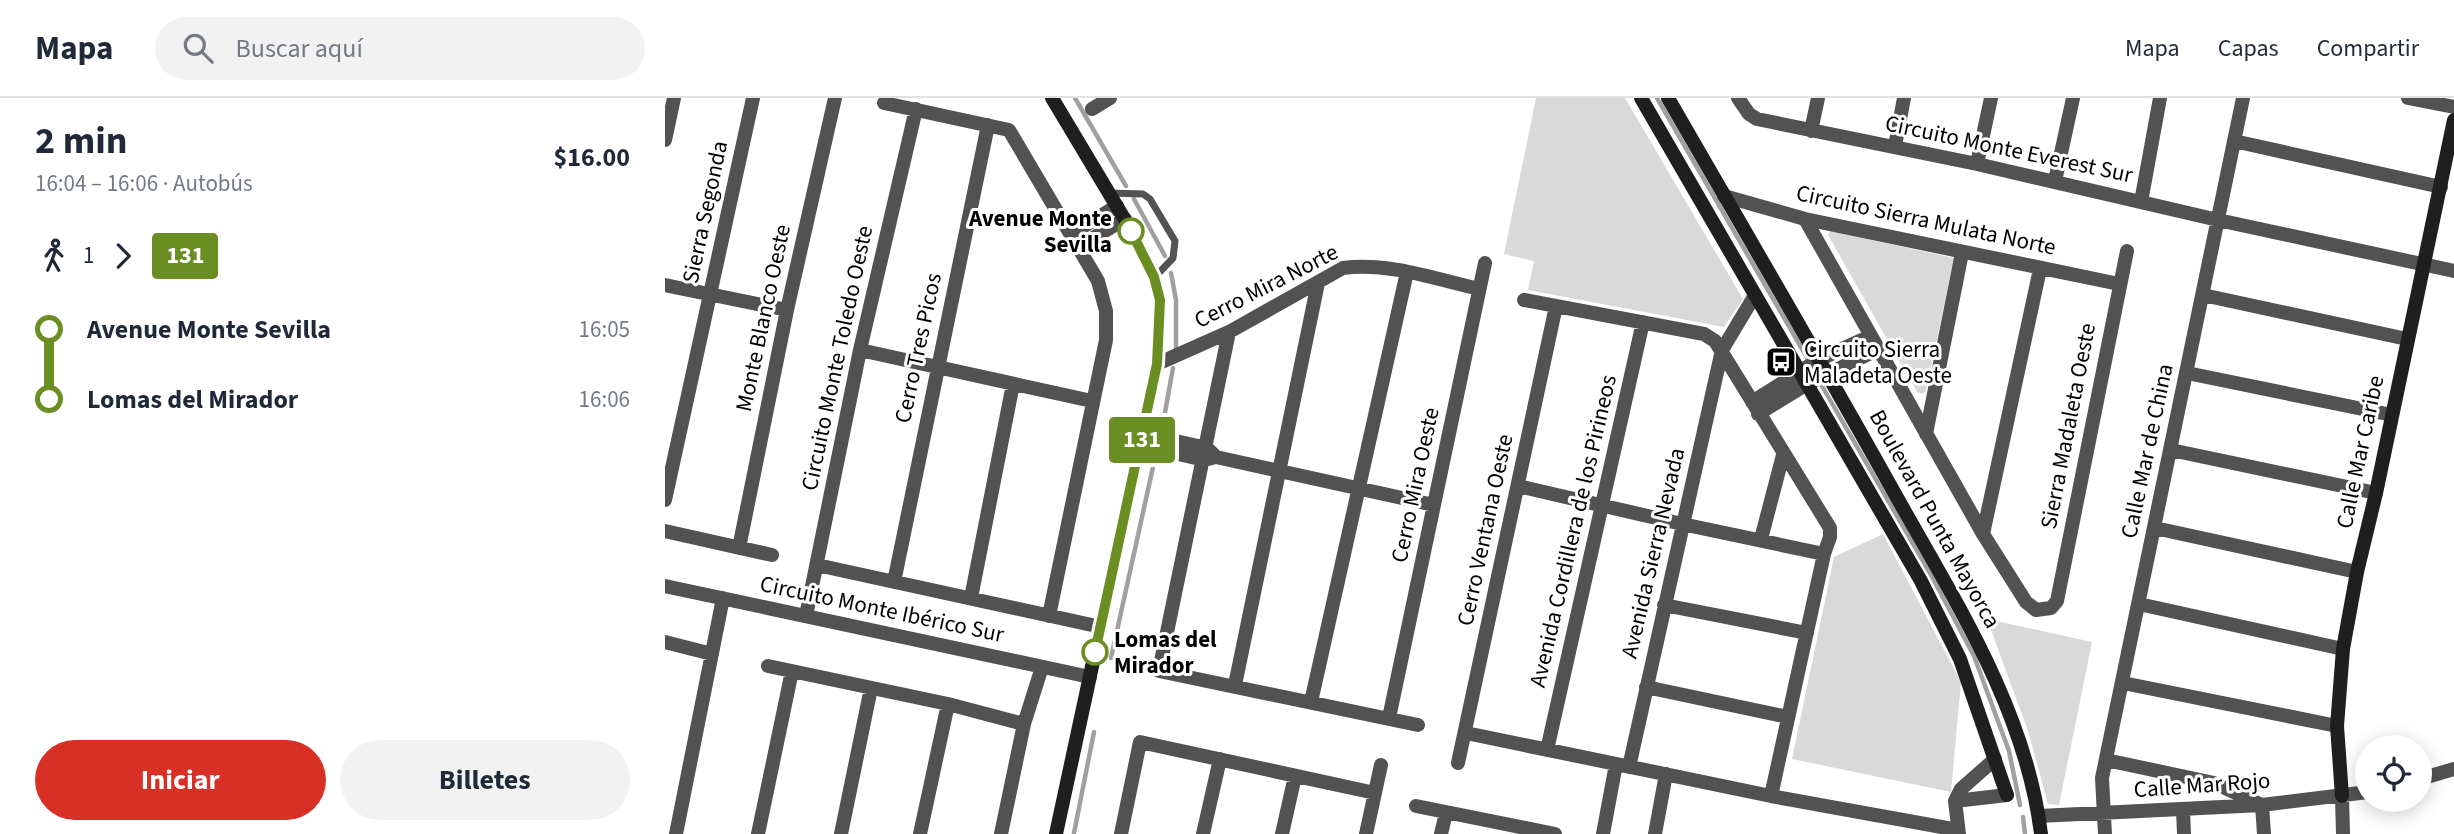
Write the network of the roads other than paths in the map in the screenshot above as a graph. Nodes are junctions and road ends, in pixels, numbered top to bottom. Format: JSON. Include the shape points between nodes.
{"nodes":[{"id":1,"x":674,"y":98,"type":"edge"},
{"id":2,"x":753,"y":98,"type":"edge"},
{"id":3,"x":835,"y":98,"type":"edge"},
{"id":4,"x":1052,"y":98,"type":"edge"},
{"id":5,"x":1110,"y":98,"type":"edge"},
{"id":6,"x":1641,"y":98,"type":"edge"},
{"id":7,"x":1668,"y":98,"type":"edge"},
{"id":8,"x":1738,"y":98,"type":"edge"},
{"id":9,"x":1818,"y":98,"type":"edge"},
{"id":10,"x":1905,"y":98,"type":"edge"},
{"id":11,"x":1991,"y":98,"type":"edge"},
{"id":12,"x":2073,"y":98,"type":"edge"},
{"id":13,"x":2160,"y":98,"type":"edge"},
{"id":14,"x":2243,"y":98,"type":"edge"},
{"id":15,"x":2409,"y":98,"type":"edge"},
{"id":16,"x":884,"y":103,"type":"dead end"},
{"id":17,"x":2454,"y":107,"type":"edge"},
{"id":18,"x":1092,"y":109,"type":"dead end"},
{"id":19,"x":916,"y":110,"type":"junction"},
{"id":20,"x":2454,"y":120,"type":"edge"},
{"id":21,"x":988,"y":125,"type":"junction"},
{"id":22,"x":1811,"y":131,"type":"junction"},
{"id":23,"x":665,"y":139,"type":"edge"},
{"id":24,"x":2234,"y":141,"type":"junction"},
{"id":25,"x":1895,"y":146,"type":"junction"},
{"id":26,"x":1977,"y":164,"type":"junction"},
{"id":27,"x":2056,"y":181,"type":"junction"},
{"id":28,"x":2441,"y":187,"type":"junction"},
{"id":29,"x":1724,"y":196,"type":"junction"},
{"id":30,"x":1113,"y":199,"type":"junction"},
{"id":31,"x":2141,"y":202,"type":"junction"},
{"id":32,"x":1125,"y":219,"type":"junction"},
{"id":33,"x":1805,"y":219,"type":"junction"},
{"id":34,"x":2218,"y":220,"type":"junction"},
{"id":35,"x":1075,"y":241,"type":"junction"},
{"id":36,"x":2127,"y":251,"type":"dead end"},
{"id":37,"x":1962,"y":253,"type":"junction"},
{"id":38,"x":1485,"y":263,"type":"dead end"},
{"id":39,"x":2425,"y":264,"type":"junction"},
{"id":40,"x":2041,"y":269,"type":"junction"},
{"id":41,"x":2454,"y":271,"type":"edge"},
{"id":42,"x":1407,"y":272,"type":"junction"},
{"id":43,"x":1154,"y":277,"type":"junction"},
{"id":44,"x":1318,"y":283,"type":"junction"},
{"id":45,"x":2119,"y":284,"type":"junction"},
{"id":46,"x":665,"y":285,"type":"edge"},
{"id":47,"x":1479,"y":289,"type":"junction"},
{"id":48,"x":711,"y":295,"type":"junction"},
{"id":49,"x":1755,"y":295,"type":"junction"},
{"id":50,"x":2203,"y":295,"type":"junction"},
{"id":51,"x":1524,"y":300,"type":"dead end"},
{"id":52,"x":1556,"y":306,"type":"junction"},
{"id":53,"x":787,"y":310,"type":"junction"},
{"id":54,"x":1643,"y":322,"type":"junction"},
{"id":55,"x":1229,"y":332,"type":"junction"},
{"id":56,"x":1871,"y":336,"type":"junction"},
{"id":57,"x":2407,"y":339,"type":"junction"},
{"id":58,"x":1879,"y":349,"type":"junction"},
{"id":59,"x":860,"y":350,"type":"junction"},
{"id":60,"x":1722,"y":350,"type":"junction"},
{"id":61,"x":1820,"y":359,"type":"junction"},
{"id":62,"x":1157,"y":364,"type":"junction"},
{"id":63,"x":937,"y":366,"type":"junction"},
{"id":64,"x":2187,"y":373,"type":"junction"},
{"id":65,"x":1828,"y":374,"type":"junction"},
{"id":66,"x":1804,"y":378,"type":"junction"},
{"id":67,"x":1013,"y":384,"type":"junction"},
{"id":68,"x":1092,"y":401,"type":"junction"},
{"id":69,"x":1755,"y":408,"type":"junction"},
{"id":70,"x":2392,"y":415,"type":"junction"},
{"id":71,"x":1926,"y":434,"type":"junction"},
{"id":72,"x":1142,"y":440,"type":"junction"},
{"id":73,"x":2171,"y":450,"type":"junction"},
{"id":74,"x":1783,"y":454,"type":"junction"},
{"id":75,"x":1209,"y":455,"type":"junction"},
{"id":76,"x":1280,"y":471,"type":"junction"},
{"id":77,"x":1518,"y":486,"type":"junction"},
{"id":78,"x":1359,"y":488,"type":"junction"},
{"id":79,"x":2376,"y":493,"type":"junction"},
{"id":80,"x":665,"y":500,"type":"edge"},
{"id":81,"x":1434,"y":505,"type":"junction"},
{"id":82,"x":1602,"y":505,"type":"junction"},
{"id":83,"x":1682,"y":524,"type":"junction"},
{"id":84,"x":2155,"y":527,"type":"junction"},
{"id":85,"x":665,"y":531,"type":"edge"},
{"id":86,"x":1983,"y":534,"type":"junction"},
{"id":87,"x":1761,"y":539,"type":"junction"},
{"id":88,"x":739,"y":548,"type":"junction"},
{"id":89,"x":1824,"y":554,"type":"junction"},
{"id":90,"x":772,"y":555,"type":"dead end"},
{"id":91,"x":817,"y":565,"type":"junction"},
{"id":92,"x":2357,"y":572,"type":"junction"},
{"id":93,"x":894,"y":582,"type":"junction"},
{"id":94,"x":665,"y":586,"type":"edge"},
{"id":95,"x":723,"y":598,"type":"junction"},
{"id":96,"x":971,"y":598,"type":"junction"},
{"id":97,"x":2139,"y":604,"type":"junction"},
{"id":98,"x":1664,"y":605,"type":"junction"},
{"id":99,"x":1049,"y":616,"type":"junction"},
{"id":100,"x":806,"y":617,"type":"junction"},
{"id":101,"x":1101,"y":627,"type":"junction"},
{"id":102,"x":1807,"y":633,"type":"junction"},
{"id":103,"x":665,"y":642,"type":"edge"},
{"id":104,"x":2343,"y":649,"type":"junction"},
{"id":105,"x":712,"y":654,"type":"junction"},
{"id":106,"x":768,"y":666,"type":"dead end"},
{"id":107,"x":1042,"y":667,"type":"junction"},
{"id":108,"x":792,"y":671,"type":"junction"},
{"id":109,"x":1090,"y":677,"type":"junction"},
{"id":110,"x":2123,"y":683,"type":"junction"},
{"id":111,"x":1235,"y":685,"type":"junction"},
{"id":112,"x":1646,"y":687,"type":"junction"},
{"id":113,"x":871,"y":688,"type":"junction"},
{"id":114,"x":1311,"y":702,"type":"junction"},
{"id":115,"x":947,"y":704,"type":"junction"},
{"id":116,"x":1788,"y":717,"type":"junction"},
{"id":117,"x":1389,"y":718,"type":"junction"},
{"id":118,"x":1024,"y":724,"type":"junction"},
{"id":119,"x":1418,"y":725,"type":"dead end"},
{"id":120,"x":2337,"y":726,"type":"junction"},
{"id":121,"x":1466,"y":733,"type":"junction"},
{"id":122,"x":1547,"y":750,"type":"junction"},
{"id":123,"x":1220,"y":759,"type":"junction"},
{"id":124,"x":1995,"y":759,"type":"junction"},
{"id":125,"x":2106,"y":761,"type":"junction"},
{"id":126,"x":1458,"y":763,"type":"dead end"},
{"id":127,"x":1381,"y":765,"type":"dead end"},
{"id":128,"x":1623,"y":765,"type":"junction"},
{"id":129,"x":2454,"y":769,"type":"edge"},
{"id":130,"x":1666,"y":774,"type":"junction"},
{"id":131,"x":2432,"y":775,"type":"edge"},
{"id":132,"x":1295,"y":776,"type":"junction"},
{"id":133,"x":1375,"y":793,"type":"junction"},
{"id":134,"x":2355,"y":794,"type":"edge"},
{"id":135,"x":1770,"y":796,"type":"junction"},
{"id":136,"x":2342,"y":796,"type":"junction"},
{"id":137,"x":1955,"y":801,"type":"junction"},
{"id":138,"x":2262,"y":805,"type":"junction"},
{"id":139,"x":1416,"y":806,"type":"dead end"},
{"id":140,"x":2183,"y":809,"type":"junction"},
{"id":141,"x":1446,"y":813,"type":"junction"},
{"id":142,"x":2104,"y":814,"type":"junction"},
{"id":143,"x":2039,"y":816,"type":"junction"},
{"id":144,"x":1524,"y":831,"type":"edge"},
{"id":145,"x":1958,"y":832,"type":"edge"},
{"id":146,"x":676,"y":834,"type":"edge"},
{"id":147,"x":758,"y":834,"type":"edge"},
{"id":148,"x":841,"y":834,"type":"edge"},
{"id":149,"x":920,"y":834,"type":"edge"},
{"id":150,"x":1001,"y":834,"type":"edge"},
{"id":151,"x":1056,"y":834,"type":"edge"},
{"id":152,"x":1121,"y":834,"type":"edge"},
{"id":153,"x":1203,"y":834,"type":"edge"},
{"id":154,"x":1282,"y":834,"type":"edge"},
{"id":155,"x":1366,"y":834,"type":"edge"},
{"id":156,"x":1441,"y":834,"type":"edge"},
{"id":157,"x":1555,"y":834,"type":"edge"},
{"id":158,"x":1603,"y":834,"type":"edge"},
{"id":159,"x":1655,"y":834,"type":"edge"},
{"id":160,"x":2042,"y":834,"type":"edge"},
{"id":161,"x":2105,"y":834,"type":"edge"},
{"id":162,"x":2185,"y":834,"type":"edge"},
{"id":163,"x":2264,"y":834,"type":"edge"},
{"id":164,"x":2343,"y":834,"type":"edge"}],
"edges":[{"from":1,"to":23,"type":"street"},
{"from":2,"to":48,"type":"street","name":"Sierra Segonda"},
{"from":3,"to":53,"type":"street","name":"Monte Blanco Oeste"},
{"from":4,"to":30,"type":"street"},
{"from":5,"to":18,"type":"street"},
{"from":6,"to":49,"type":"street","name":"Boulevard Punta Mayorca"},
{"from":7,"to":29,"type":"street","name":"Boulevard Punta Mayorca"},
{"from":8,"to":22,"type":"street","name":"Circuito Monte Everest Sur","via":[[1757,119]]},
{"from":9,"to":22,"type":"street"},
{"from":10,"to":25,"type":"street"},
{"from":11,"to":26,"type":"street"},
{"from":12,"to":27,"type":"street"},
{"from":13,"to":31,"type":"street"},
{"from":14,"to":24,"type":"street","name":"Calle Mar de China"},
{"from":15,"to":17,"type":"street"},
{"from":16,"to":19,"type":"street"},
{"from":19,"to":21,"type":"street"},
{"from":19,"to":59,"type":"street","name":"Circuito Monte Toledo Oeste"},
{"from":20,"to":28,"type":"street","name":"Calle Mar Caribe"},
{"from":21,"to":35,"type":"street","via":[[1009,130]]},
{"from":21,"to":63,"type":"street","name":"Cerro Tres Picos"},
{"from":22,"to":25,"type":"street","name":"Circuito Monte Everest Sur"},
{"from":24,"to":28,"type":"street"},
{"from":24,"to":34,"type":"street","name":"Calle Mar de China"},
{"from":25,"to":26,"type":"street","name":"Circuito Monte Everest Sur"},
{"from":26,"to":27,"type":"street","name":"Circuito Monte Everest Sur"},
{"from":27,"to":31,"type":"street","name":"Circuito Monte Everest Sur"},
{"from":28,"to":39,"type":"street","name":"Calle Mar Caribe"},
{"from":29,"to":33,"type":"street","name":"Circuito Sierra Mulata Norte"},
{"from":29,"to":61,"type":"street","name":"Boulevard Punta Mayorca"},
{"from":30,"to":32,"type":"street"},
{"from":30,"to":35,"type":"street"},
{"from":30,"to":43,"type":"lane","via":[[1143,194],[1175,241],[1173,258]]},
{"from":31,"to":34,"type":"street","name":"Circuito Monte Everest Sur"},
{"from":32,"to":35,"type":"street"},
{"from":32,"to":43,"type":"street"},
{"from":33,"to":37,"type":"street","name":"Circuito Sierra Mulata Norte"},
{"from":33,"to":56,"type":"street"},
{"from":34,"to":39,"type":"street","name":"Circuito Monte Everest Sur"},
{"from":34,"to":50,"type":"street","name":"Calle Mar de China"},
{"from":35,"to":68,"type":"street","via":[[1098,281],[1106,311],[1106,340]]},
{"from":36,"to":45,"type":"street","name":"Sierra Madaleta Oeste"},
{"from":37,"to":40,"type":"street","name":"Circuito Sierra Mulata Norte"},
{"from":37,"to":71,"type":"street"},
{"from":38,"to":47,"type":"street","name":"Cerro Mira Oeste"},
{"from":39,"to":41,"type":"street","name":"Circuito Monte Everest Sur"},
{"from":39,"to":57,"type":"street","name":"Calle Mar Caribe"},
{"from":40,"to":45,"type":"street","name":"Circuito Sierra Mulata Norte"},
{"from":40,"to":86,"type":"street"},
{"from":42,"to":44,"type":"street","name":"Cerro Mira Norte","via":[[1362,265],[1343,268]]},
{"from":42,"to":47,"type":"street","name":"Cerro Mira Norte"},
{"from":42,"to":78,"type":"street"},
{"from":43,"to":62,"type":"street","via":[[1160,300]]},
{"from":44,"to":55,"type":"street","name":"Cerro Mira Norte"},
{"from":44,"to":76,"type":"street"},
{"from":45,"to":86,"type":"street","name":"Sierra Madaleta Oeste","via":[[2057,601],[2051,608],[2036,610],[2026,602]]},
{"from":46,"to":48,"type":"street"},
{"from":47,"to":81,"type":"street","name":"Cerro Mira Oeste"},
{"from":48,"to":53,"type":"street"},
{"from":48,"to":80,"type":"street","name":"Sierra Segonda"},
{"from":49,"to":60,"type":"street","name":"Avenida Sierra Nevada"},
{"from":49,"to":66,"type":"street","name":"Boulevard Punta Mayorca"},
{"from":50,"to":57,"type":"street"},
{"from":50,"to":64,"type":"street","name":"Calle Mar de China"},
{"from":51,"to":52,"type":"street"},
{"from":52,"to":54,"type":"street"},
{"from":52,"to":77,"type":"street","name":"Cerro Ventana Oeste"},
{"from":53,"to":88,"type":"street","name":"Monte Blanco Oeste"},
{"from":54,"to":60,"type":"street","via":[[1705,334]]},
{"from":54,"to":82,"type":"street","name":"Avenida Cordillera de los Pirineos"},
{"from":55,"to":62,"type":"street","name":"Cerro Mira Norte"},
{"from":55,"to":75,"type":"street"},
{"from":56,"to":58,"type":"street"},
{"from":56,"to":61,"type":"street"},
{"from":57,"to":70,"type":"street","name":"Calle Mar Caribe"},
{"from":58,"to":65,"type":"street"},
{"from":58,"to":71,"type":"street"},
{"from":59,"to":63,"type":"street"},
{"from":59,"to":91,"type":"street","name":"Circuito Monte Toledo Oeste"},
{"from":60,"to":69,"type":"street"},
{"from":60,"to":83,"type":"street","name":"Avenida Sierra Nevada"},
{"from":61,"to":65,"type":"street","name":"Boulevard Punta Mayorca"},
{"from":61,"to":66,"type":"street"},
{"from":62,"to":72,"type":"street"},
{"from":63,"to":67,"type":"street"},
{"from":63,"to":93,"type":"street","name":"Cerro Tres Picos"},
{"from":64,"to":70,"type":"street"},
{"from":64,"to":73,"type":"street","name":"Calle Mar de China"},
{"from":65,"to":66,"type":"street"},
{"from":65,"to":143,"type":"street","name":"Boulevard Punta Mayorca","via":[[1984,652],[2021,747]]},
{"from":66,"to":69,"type":"street"},
{"from":66,"to":124,"type":"street","name":"Boulevard Punta Mayorca","via":[[1921,581],[1960,659]]},
{"from":67,"to":68,"type":"street"},
{"from":67,"to":96,"type":"street"},
{"from":68,"to":99,"type":"street"},
{"from":69,"to":74,"type":"street"},
{"from":70,"to":79,"type":"street","name":"Calle Mar Caribe"},
{"from":71,"to":86,"type":"street"},
{"from":72,"to":75,"type":"street"},
{"from":72,"to":101,"type":"street"},
{"from":73,"to":79,"type":"street"},
{"from":73,"to":84,"type":"street","name":"Calle Mar de China"},
{"from":74,"to":87,"type":"street"},
{"from":74,"to":89,"type":"street","via":[[1830,528]]},
{"from":75,"to":76,"type":"street"},
{"from":75,"to":111,"type":"street","via":[[1159,671]]},
{"from":76,"to":78,"type":"street"},
{"from":76,"to":111,"type":"street"},
{"from":77,"to":82,"type":"street"},
{"from":77,"to":121,"type":"street","name":"Cerro Ventana Oeste"},
{"from":78,"to":81,"type":"street"},
{"from":78,"to":114,"type":"street"},
{"from":79,"to":92,"type":"street","name":"Calle Mar Caribe"},
{"from":81,"to":117,"type":"street","name":"Cerro Mira Oeste"},
{"from":82,"to":83,"type":"street"},
{"from":82,"to":122,"type":"street","name":"Avenida Cordillera de los Pirineos"},
{"from":83,"to":87,"type":"street"},
{"from":83,"to":98,"type":"street","name":"Avenida Sierra Nevada"},
{"from":84,"to":92,"type":"street"},
{"from":84,"to":97,"type":"street","name":"Calle Mar de China"},
{"from":85,"to":88,"type":"street"},
{"from":87,"to":89,"type":"street"},
{"from":88,"to":90,"type":"street"},
{"from":89,"to":102,"type":"street"},
{"from":91,"to":93,"type":"street"},
{"from":91,"to":100,"type":"street","name":"Circuito Monte Toledo Oeste"},
{"from":92,"to":104,"type":"street","name":"Calle Mar Caribe"},
{"from":93,"to":96,"type":"street"},
{"from":94,"to":95,"type":"street","name":"Circuito Monte Ibérico Sur"},
{"from":95,"to":100,"type":"street","name":"Circuito Monte Ibérico Sur"},
{"from":95,"to":105,"type":"street"},
{"from":96,"to":99,"type":"street"},
{"from":97,"to":104,"type":"street"},
{"from":97,"to":110,"type":"street","name":"Calle Mar de China"},
{"from":98,"to":102,"type":"street"},
{"from":98,"to":112,"type":"street","name":"Avenida Sierra Nevada"},
{"from":99,"to":101,"type":"street"},
{"from":100,"to":107,"type":"street","name":"Circuito Monte Ibérico Sur"},
{"from":101,"to":109,"type":"street"},
{"from":102,"to":116,"type":"street"},
{"from":103,"to":105,"type":"street"},
{"from":104,"to":120,"type":"street","name":"Calle Mar Caribe"},
{"from":105,"to":146,"type":"street"},
{"from":106,"to":108,"type":"street"},
{"from":107,"to":109,"type":"street","name":"Circuito Monte Ibérico Sur"},
{"from":107,"to":118,"type":"street"},
{"from":108,"to":113,"type":"street"},
{"from":108,"to":147,"type":"street"},
{"from":109,"to":151,"type":"street"},
{"from":110,"to":120,"type":"street"},
{"from":110,"to":125,"type":"street","name":"Calle Mar de China"},
{"from":111,"to":114,"type":"street"},
{"from":112,"to":116,"type":"street"},
{"from":112,"to":128,"type":"street","name":"Avenida Sierra Nevada"},
{"from":113,"to":115,"type":"street"},
{"from":113,"to":148,"type":"street"},
{"from":114,"to":117,"type":"street"},
{"from":115,"to":118,"type":"street"},
{"from":115,"to":149,"type":"street"},
{"from":116,"to":135,"type":"street"},
{"from":117,"to":119,"type":"street"},
{"from":118,"to":150,"type":"street"},
{"from":120,"to":136,"type":"street","name":"Calle Mar Caribe"},
{"from":121,"to":122,"type":"street"},
{"from":121,"to":126,"type":"street","name":"Cerro Ventana Oeste"},
{"from":122,"to":128,"type":"street"},
{"from":123,"to":132,"type":"street"},
{"from":123,"to":152,"type":"street","via":[[1140,742]]},
{"from":123,"to":153,"type":"street"},
{"from":124,"to":137,"type":"street","via":[[1961,789]]},
{"from":124,"to":137,"type":"street","name":"Boulevard Punta Mayorca","via":[[2007,795]]},
{"from":125,"to":138,"type":"street","via":[[2214,783]]},
{"from":125,"to":142,"type":"street","name":"Calle Mar de China"},
{"from":127,"to":133,"type":"street"},
{"from":128,"to":130,"type":"street"},
{"from":128,"to":158,"type":"street","name":"Avenida Sierra Nevada"},
{"from":129,"to":131,"type":"street"},
{"from":130,"to":135,"type":"street"},
{"from":130,"to":159,"type":"street"},
{"from":132,"to":133,"type":"street"},
{"from":132,"to":154,"type":"street"},
{"from":133,"to":155,"type":"street"},
{"from":134,"to":136,"type":"street","name":"Calle Mar Rojo"},
{"from":135,"to":145,"type":"street"},
{"from":136,"to":138,"type":"street","name":"Calle Mar Rojo"},
{"from":136,"to":164,"type":"street"},
{"from":137,"to":145,"type":"street"},
{"from":138,"to":140,"type":"street","name":"Calle Mar Rojo"},
{"from":138,"to":163,"type":"street"},
{"from":139,"to":141,"type":"street"},
{"from":140,"to":142,"type":"street","name":"Calle Mar Rojo"},
{"from":140,"to":162,"type":"street"},
{"from":141,"to":144,"type":"street"},
{"from":141,"to":156,"type":"street"},
{"from":142,"to":143,"type":"street","name":"Calle Mar Rojo"},
{"from":142,"to":161,"type":"street","name":"Calle Mar de China"},
{"from":143,"to":160,"type":"street","name":"Boulevard Punta Mayorca"},
{"from":144,"to":157,"type":"street"}]}
